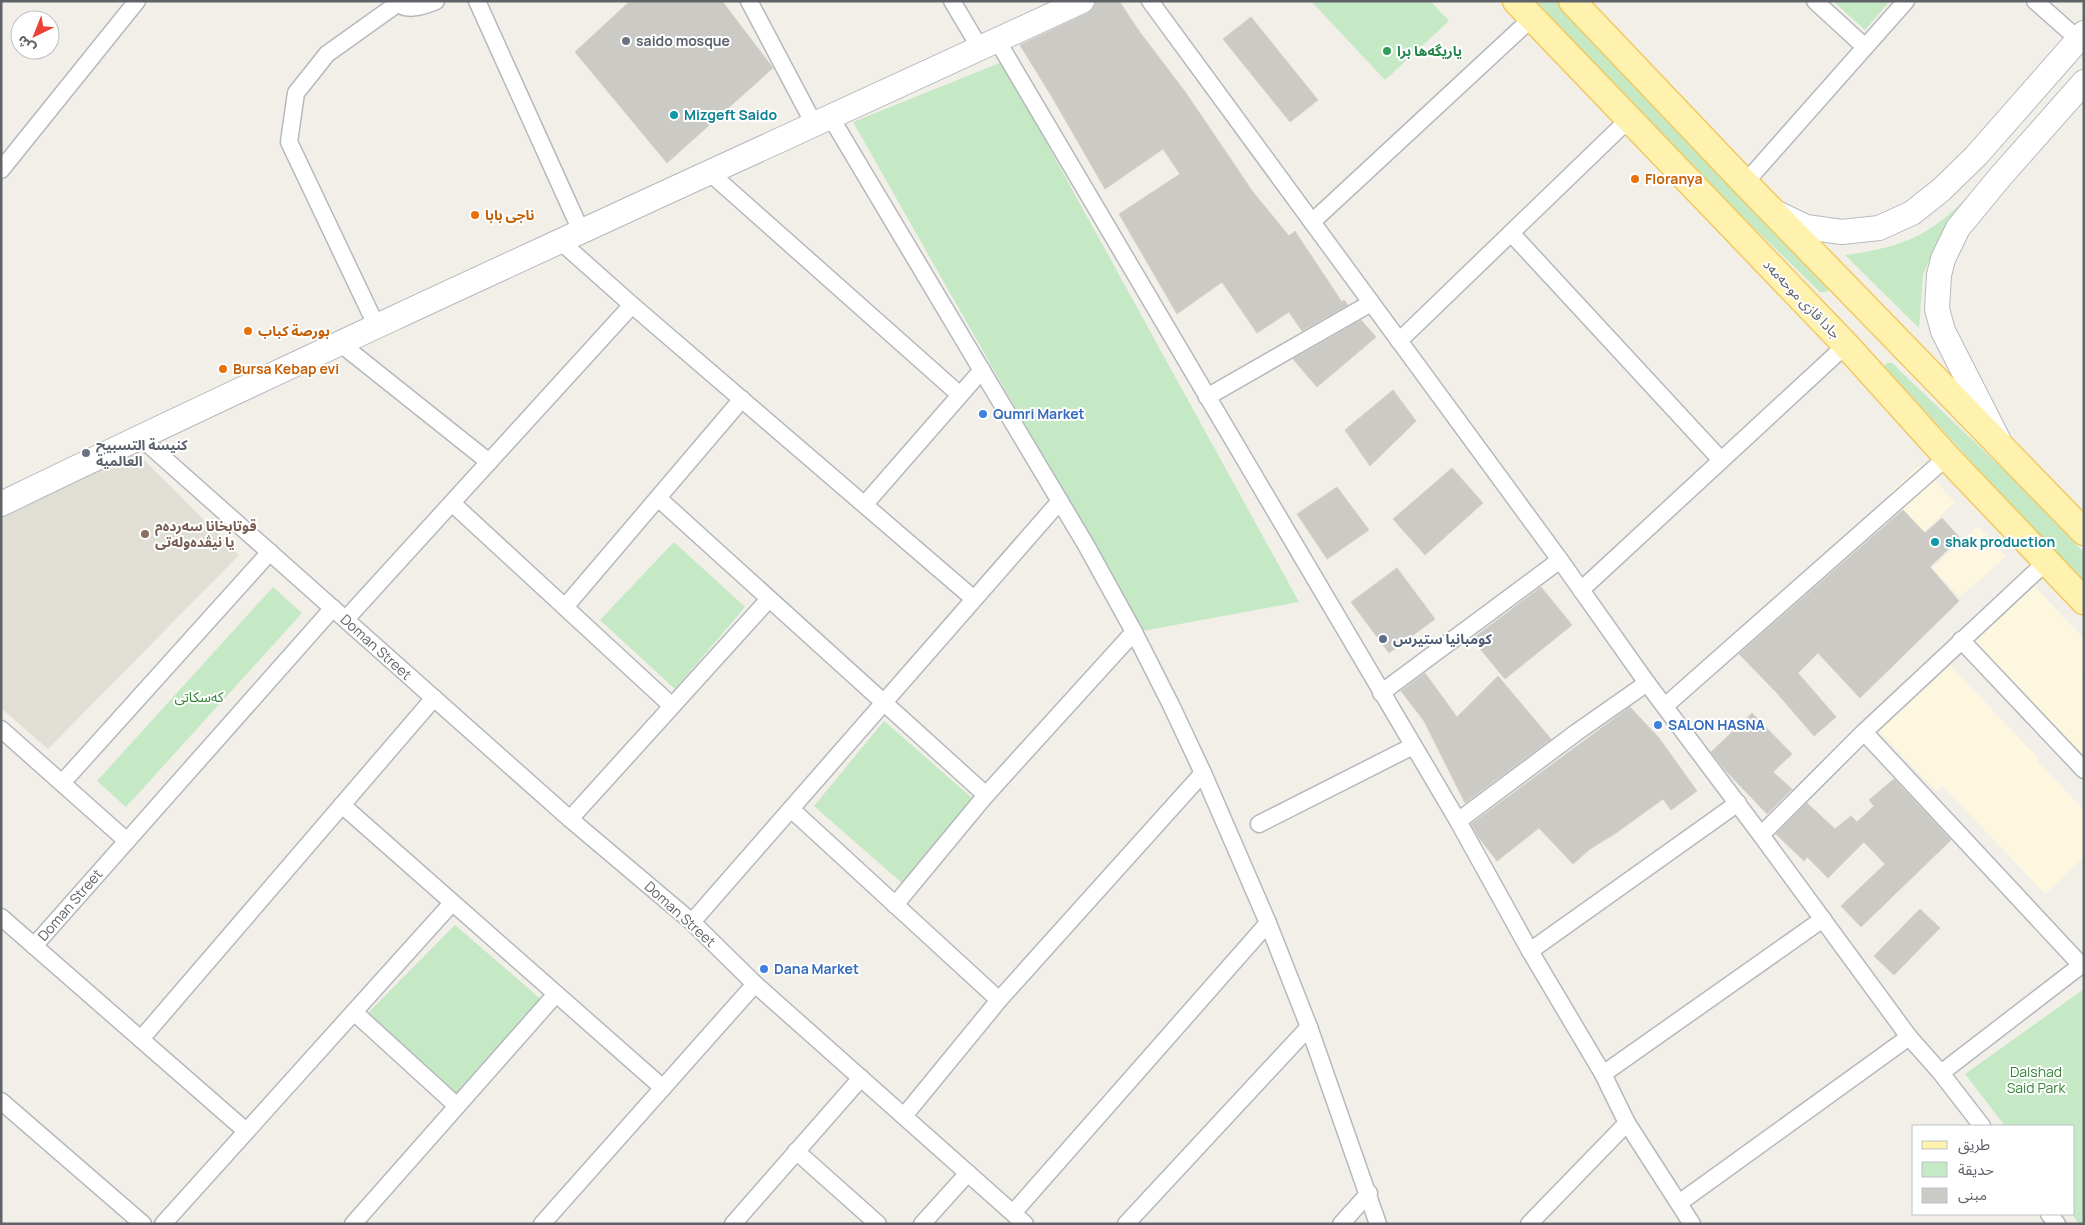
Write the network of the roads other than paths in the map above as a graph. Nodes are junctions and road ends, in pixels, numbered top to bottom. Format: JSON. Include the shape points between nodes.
{"nodes":[{"id":1,"x":137,"y":1,"type":"edge"},
{"id":2,"x":436,"y":1,"type":"edge"},
{"id":3,"x":477,"y":1,"type":"edge"},
{"id":4,"x":749,"y":1,"type":"edge"},
{"id":5,"x":952,"y":1,"type":"edge"},
{"id":6,"x":1082,"y":1,"type":"edge"},
{"id":7,"x":1150,"y":1,"type":"edge"},
{"id":8,"x":1572,"y":1,"type":"edge"},
{"id":9,"x":1815,"y":1,"type":"edge"},
{"id":10,"x":1906,"y":1,"type":"edge"},
{"id":11,"x":2035,"y":1,"type":"edge"},
{"id":12,"x":396,"y":3,"type":"edge"},
{"id":13,"x":1524,"y":10,"type":"edge"},
{"id":14,"x":2081,"y":36,"type":"edge"},
{"id":15,"x":989,"y":44,"type":"junction"},
{"id":16,"x":1865,"y":47,"type":"junction"},
{"id":17,"x":2084,"y":82,"type":"edge"},
{"id":18,"x":822,"y":120,"type":"junction"},
{"id":19,"x":1628,"y":120,"type":"junction"},
{"id":20,"x":1976,"y":156,"type":"junction"},
{"id":21,"x":1,"y":170,"type":"edge"},
{"id":22,"x":709,"y":172,"type":"junction"},
{"id":23,"x":2000,"y":177,"type":"junction"},
{"id":24,"x":1745,"y":183,"type":"junction"},
{"id":25,"x":1772,"y":211,"type":"junction"},
{"id":26,"x":1312,"y":222,"type":"junction"},
{"id":27,"x":1511,"y":233,"type":"junction"},
{"id":28,"x":571,"y":236,"type":"junction"},
{"id":29,"x":1845,"y":284,"type":"junction"},
{"id":30,"x":1371,"y":303,"type":"junction"},
{"id":31,"x":632,"y":305,"type":"junction"},
{"id":32,"x":1814,"y":312,"type":"junction"},
{"id":33,"x":377,"y":327,"type":"junction"},
{"id":34,"x":1399,"y":341,"type":"junction"},
{"id":35,"x":341,"y":344,"type":"junction"},
{"id":36,"x":1846,"y":345,"type":"junction"},
{"id":37,"x":982,"y":370,"type":"junction"},
{"id":38,"x":960,"y":395,"type":"junction"},
{"id":39,"x":1207,"y":397,"type":"junction"},
{"id":40,"x":742,"y":399,"type":"junction"},
{"id":41,"x":140,"y":437,"type":"junction"},
{"id":42,"x":2001,"y":445,"type":"junction"},
{"id":43,"x":1947,"y":457,"type":"junction"},
{"id":44,"x":1721,"y":460,"type":"junction"},
{"id":45,"x":489,"y":462,"type":"junction"},
{"id":46,"x":658,"y":498,"type":"junction"},
{"id":47,"x":1060,"y":501,"type":"junction"},
{"id":48,"x":452,"y":503,"type":"junction"},
{"id":49,"x":1,"y":504,"type":"edge"},
{"id":50,"x":865,"y":504,"type":"junction"},
{"id":51,"x":2084,"y":532,"type":"edge"},
{"id":52,"x":270,"y":552,"type":"junction"},
{"id":53,"x":1560,"y":560,"type":"junction"},
{"id":54,"x":2047,"y":561,"type":"junction"},
{"id":55,"x":1581,"y":590,"type":"junction"},
{"id":56,"x":769,"y":598,"type":"junction"},
{"id":57,"x":974,"y":599,"type":"junction"},
{"id":58,"x":2084,"y":601,"type":"edge"},
{"id":59,"x":565,"y":607,"type":"junction"},
{"id":60,"x":333,"y":608,"type":"junction"},
{"id":61,"x":346,"y":619,"type":"junction"},
{"id":62,"x":1134,"y":632,"type":"junction"},
{"id":63,"x":1961,"y":640,"type":"junction"},
{"id":64,"x":1647,"y":683,"type":"junction"},
{"id":65,"x":1381,"y":692,"type":"junction"},
{"id":66,"x":434,"y":698,"type":"junction"},
{"id":67,"x":884,"y":702,"type":"junction"},
{"id":68,"x":672,"y":706,"type":"junction"},
{"id":69,"x":1664,"y":706,"type":"junction"},
{"id":70,"x":1,"y":729,"type":"edge"},
{"id":71,"x":1864,"y":732,"type":"junction"},
{"id":72,"x":1413,"y":746,"type":"junction"},
{"id":73,"x":2084,"y":770,"type":"edge"},
{"id":74,"x":1203,"y":773,"type":"junction"},
{"id":75,"x":62,"y":783,"type":"junction"},
{"id":76,"x":986,"y":795,"type":"junction"},
{"id":77,"x":1738,"y":803,"type":"junction"},
{"id":78,"x":342,"y":805,"type":"junction"},
{"id":79,"x":791,"y":809,"type":"junction"},
{"id":80,"x":570,"y":819,"type":"junction"},
{"id":81,"x":1458,"y":821,"type":"junction"},
{"id":82,"x":1259,"y":824,"type":"dead end"},
{"id":83,"x":1761,"y":834,"type":"junction"},
{"id":84,"x":127,"y":841,"type":"junction"},
{"id":85,"x":452,"y":903,"type":"junction"},
{"id":86,"x":896,"y":905,"type":"junction"},
{"id":87,"x":1,"y":917,"type":"edge"},
{"id":88,"x":1823,"y":919,"type":"junction"},
{"id":89,"x":692,"y":922,"type":"junction"},
{"id":90,"x":1268,"y":923,"type":"junction"},
{"id":91,"x":34,"y":946,"type":"junction"},
{"id":92,"x":1530,"y":951,"type":"junction"},
{"id":93,"x":2082,"y":964,"type":"edge"},
{"id":94,"x":756,"y":984,"type":"junction"},
{"id":95,"x":556,"y":994,"type":"junction"},
{"id":96,"x":999,"y":1000,"type":"junction"},
{"id":97,"x":354,"y":1012,"type":"junction"},
{"id":98,"x":1309,"y":1027,"type":"junction"},
{"id":99,"x":1909,"y":1037,"type":"junction"},
{"id":100,"x":141,"y":1039,"type":"junction"},
{"id":101,"x":1940,"y":1073,"type":"junction"},
{"id":102,"x":1603,"y":1074,"type":"junction"},
{"id":103,"x":861,"y":1078,"type":"junction"},
{"id":104,"x":663,"y":1088,"type":"junction"},
{"id":105,"x":1,"y":1101,"type":"edge"},
{"id":106,"x":457,"y":1106,"type":"junction"},
{"id":107,"x":904,"y":1116,"type":"junction"},
{"id":108,"x":1627,"y":1123,"type":"junction"},
{"id":109,"x":1981,"y":1125,"type":"edge"},
{"id":110,"x":246,"y":1132,"type":"junction"},
{"id":111,"x":796,"y":1151,"type":"junction"},
{"id":112,"x":968,"y":1173,"type":"junction"},
{"id":113,"x":1369,"y":1193,"type":"junction"},
{"id":114,"x":1679,"y":1202,"type":"junction"},
{"id":115,"x":1019,"y":1219,"type":"edge"},
{"id":116,"x":143,"y":1224,"type":"edge"},
{"id":117,"x":163,"y":1224,"type":"edge"},
{"id":118,"x":353,"y":1224,"type":"edge"},
{"id":119,"x":542,"y":1224,"type":"edge"},
{"id":120,"x":733,"y":1224,"type":"edge"},
{"id":121,"x":878,"y":1224,"type":"edge"},
{"id":122,"x":922,"y":1224,"type":"edge"},
{"id":123,"x":1126,"y":1224,"type":"edge"},
{"id":124,"x":1341,"y":1224,"type":"edge"},
{"id":125,"x":1378,"y":1224,"type":"edge"},
{"id":126,"x":1529,"y":1224,"type":"edge"},
{"id":127,"x":1692,"y":1224,"type":"edge"}],
"edges":[{"from":1,"to":21,"type":"street"},
{"from":2,"to":12,"type":"street","via":[[417,8]]},
{"from":3,"to":28,"type":"street"},
{"from":4,"to":18,"type":"street"},
{"from":5,"to":15,"type":"street"},
{"from":6,"to":15,"type":"street"},
{"from":7,"to":26,"type":"street"},
{"from":8,"to":24,"type":"main road"},
{"from":9,"to":16,"type":"street"},
{"from":10,"to":16,"type":"street"},
{"from":11,"to":14,"type":"street"},
{"from":12,"to":33,"type":"street","via":[[327,54],[296,93],[289,142]]},
{"from":13,"to":19,"type":"main road","name":"جادا قازی موحەمەد"},
{"from":13,"to":26,"type":"street"},
{"from":14,"to":20,"type":"street"},
{"from":15,"to":18,"type":"street"},
{"from":15,"to":39,"type":"street"},
{"from":16,"to":24,"type":"street"},
{"from":17,"to":23,"type":"street"},
{"from":18,"to":22,"type":"street"},
{"from":18,"to":37,"type":"street"},
{"from":19,"to":27,"type":"street"},
{"from":19,"to":32,"type":"main road","name":"جادا قازی موحەمەد"},
{"from":20,"to":23,"type":"street"},
{"from":20,"to":25,"type":"street","via":[[1912,213],[1879,228],[1842,232],[1806,226]]},
{"from":22,"to":28,"type":"street"},
{"from":22,"to":38,"type":"street"},
{"from":23,"to":42,"type":"street","via":[[1958,228],[1950,243],[1943,258],[1937,309],[1943,331]]},
{"from":24,"to":25,"type":"main road"},
{"from":25,"to":29,"type":"main road"},
{"from":26,"to":30,"type":"street"},
{"from":27,"to":34,"type":"street"},
{"from":27,"to":44,"type":"street"},
{"from":28,"to":31,"type":"street"},
{"from":28,"to":33,"type":"street"},
{"from":29,"to":32,"type":"main road","via":[[1838,306],[1829,312]]},
{"from":29,"to":42,"type":"main road"},
{"from":30,"to":34,"type":"street"},
{"from":30,"to":39,"type":"street"},
{"from":31,"to":40,"type":"street"},
{"from":31,"to":45,"type":"street"},
{"from":32,"to":36,"type":"main road","name":"جادا قازی موحەمەد"},
{"from":33,"to":35,"type":"street"},
{"from":34,"to":53,"type":"street"},
{"from":35,"to":41,"type":"street"},
{"from":35,"to":45,"type":"street"},
{"from":36,"to":43,"type":"main road","name":"جادا قازی موحەمەد"},
{"from":36,"to":44,"type":"street"},
{"from":37,"to":38,"type":"street"},
{"from":37,"to":47,"type":"street"},
{"from":38,"to":50,"type":"street"},
{"from":39,"to":65,"type":"street"},
{"from":40,"to":46,"type":"street"},
{"from":40,"to":50,"type":"street"},
{"from":41,"to":49,"type":"street"},
{"from":41,"to":52,"type":"street","name":"Doman Street"},
{"from":42,"to":51,"type":"main road"},
{"from":43,"to":54,"type":"main road","name":"جادا قازی موحەمەد"},
{"from":43,"to":69,"type":"street"},
{"from":44,"to":55,"type":"street"},
{"from":45,"to":48,"type":"street"},
{"from":46,"to":56,"type":"street"},
{"from":46,"to":59,"type":"street"},
{"from":47,"to":57,"type":"street"},
{"from":47,"to":62,"type":"street"},
{"from":48,"to":59,"type":"street"},
{"from":48,"to":61,"type":"street"},
{"from":50,"to":57,"type":"street"},
{"from":52,"to":60,"type":"street","name":"Doman Street"},
{"from":52,"to":75,"type":"street"},
{"from":53,"to":55,"type":"street"},
{"from":53,"to":65,"type":"street"},
{"from":54,"to":58,"type":"main road","name":"جادا قازی موحەمەد"},
{"from":54,"to":63,"type":"street"},
{"from":55,"to":64,"type":"street"},
{"from":56,"to":67,"type":"street"},
{"from":56,"to":68,"type":"street"},
{"from":57,"to":67,"type":"street"},
{"from":59,"to":68,"type":"street"},
{"from":60,"to":61,"type":"street","name":"Doman Street"},
{"from":60,"to":84,"type":"street","name":"Doman Street"},
{"from":61,"to":66,"type":"street","name":"Doman Street"},
{"from":62,"to":74,"type":"street"},
{"from":62,"to":76,"type":"street"},
{"from":63,"to":71,"type":"street"},
{"from":63,"to":73,"type":"street"},
{"from":64,"to":69,"type":"street"},
{"from":64,"to":81,"type":"street"},
{"from":65,"to":72,"type":"street"},
{"from":66,"to":78,"type":"street"},
{"from":66,"to":80,"type":"street","name":"Doman Street"},
{"from":67,"to":76,"type":"street"},
{"from":67,"to":79,"type":"street"},
{"from":68,"to":80,"type":"street"},
{"from":69,"to":77,"type":"street"},
{"from":70,"to":75,"type":"street"},
{"from":71,"to":83,"type":"street"},
{"from":71,"to":93,"type":"street"},
{"from":72,"to":81,"type":"street"},
{"from":72,"to":82,"type":"street"},
{"from":74,"to":90,"type":"street"},
{"from":74,"to":96,"type":"street"},
{"from":75,"to":84,"type":"street"},
{"from":76,"to":86,"type":"street"},
{"from":77,"to":83,"type":"street"},
{"from":77,"to":92,"type":"street"},
{"from":78,"to":85,"type":"street"},
{"from":78,"to":100,"type":"street"},
{"from":79,"to":86,"type":"street"},
{"from":79,"to":89,"type":"street"},
{"from":80,"to":89,"type":"street","name":"Doman Street"},
{"from":81,"to":92,"type":"street"},
{"from":83,"to":88,"type":"street"},
{"from":84,"to":91,"type":"street","name":"Doman Street"},
{"from":85,"to":95,"type":"street"},
{"from":85,"to":97,"type":"street"},
{"from":86,"to":96,"type":"street"},
{"from":87,"to":91,"type":"street"},
{"from":88,"to":99,"type":"street"},
{"from":88,"to":102,"type":"street"},
{"from":89,"to":94,"type":"street","name":"Doman Street"},
{"from":90,"to":98,"type":"street"},
{"from":90,"to":115,"type":"street"},
{"from":91,"to":100,"type":"street"},
{"from":92,"to":102,"type":"street"},
{"from":93,"to":101,"type":"street"},
{"from":94,"to":103,"type":"street","name":"Doman Street"},
{"from":94,"to":104,"type":"street"},
{"from":95,"to":104,"type":"street"},
{"from":95,"to":106,"type":"street"},
{"from":96,"to":107,"type":"street"},
{"from":97,"to":106,"type":"street"},
{"from":97,"to":110,"type":"street"},
{"from":98,"to":113,"type":"street"},
{"from":98,"to":123,"type":"street"},
{"from":99,"to":101,"type":"street"},
{"from":99,"to":114,"type":"street"},
{"from":100,"to":110,"type":"street"},
{"from":101,"to":109,"type":"street"},
{"from":102,"to":108,"type":"street"},
{"from":103,"to":107,"type":"street","name":"Doman Street"},
{"from":103,"to":111,"type":"street"},
{"from":104,"to":119,"type":"street"},
{"from":105,"to":116,"type":"street"},
{"from":106,"to":118,"type":"street"},
{"from":107,"to":112,"type":"street","name":"Doman Street"},
{"from":108,"to":114,"type":"street"},
{"from":108,"to":126,"type":"street"},
{"from":110,"to":117,"type":"street"},
{"from":111,"to":120,"type":"street"},
{"from":111,"to":121,"type":"street"},
{"from":112,"to":115,"type":"street","name":"Doman Street"},
{"from":112,"to":122,"type":"street"},
{"from":113,"to":124,"type":"street"},
{"from":113,"to":125,"type":"street"},
{"from":114,"to":127,"type":"street"}]}
